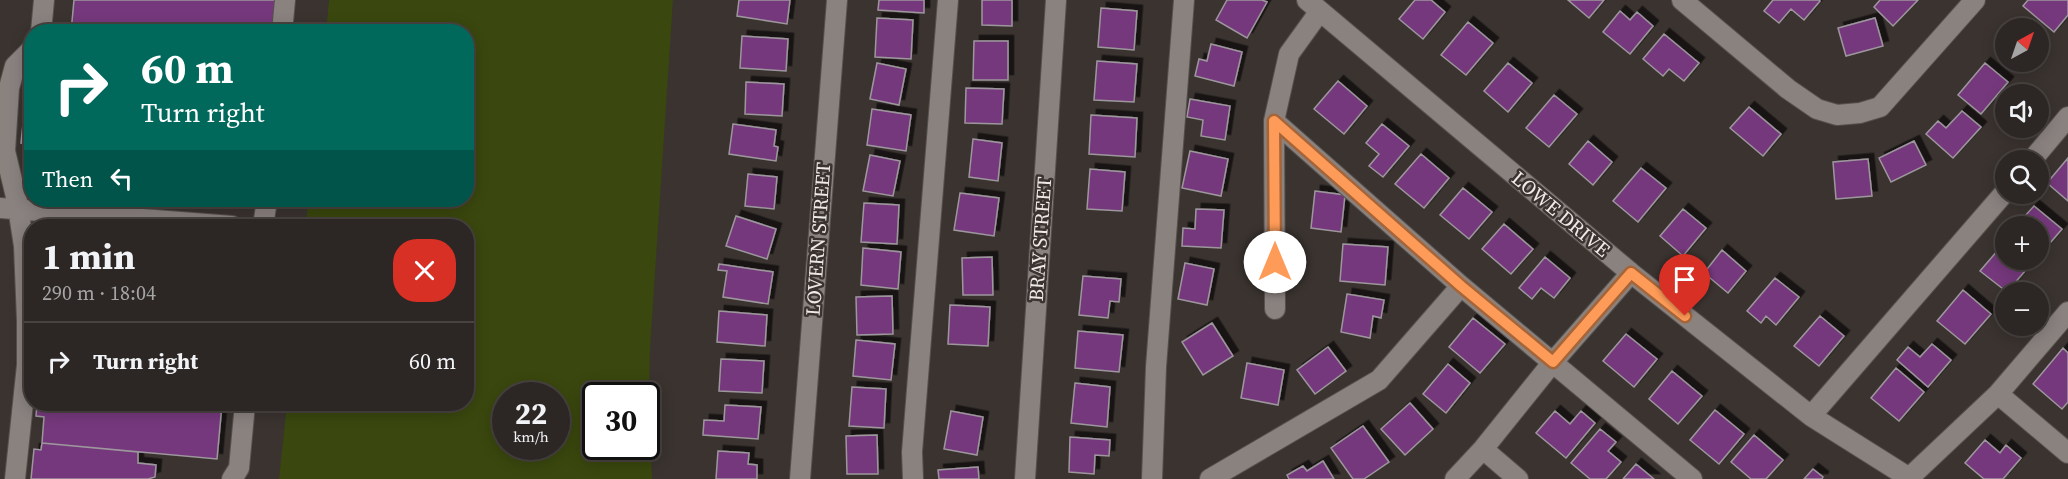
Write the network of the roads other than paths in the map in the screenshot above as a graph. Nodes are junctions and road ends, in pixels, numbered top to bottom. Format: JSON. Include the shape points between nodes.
{"nodes":[{"id":1,"x":44,"y":0,"type":"edge"},
{"id":2,"x":285,"y":0,"type":"edge"},
{"id":3,"x":837,"y":0,"type":"edge"},
{"id":4,"x":948,"y":0,"type":"edge"},
{"id":5,"x":1056,"y":0,"type":"edge"},
{"id":6,"x":1184,"y":0,"type":"edge"},
{"id":7,"x":1682,"y":0,"type":"edge"},
{"id":8,"x":1975,"y":0,"type":"edge"},
{"id":9,"x":1314,"y":6,"type":"edge"},
{"id":10,"x":42,"y":24,"type":"edge"},
{"id":11,"x":283,"y":24,"type":"edge"},
{"id":12,"x":24,"y":57,"type":"edge"},
{"id":13,"x":2068,"y":117,"type":"edge"},
{"id":14,"x":1274,"y":121,"type":"junction"},
{"id":15,"x":2040,"y":150,"type":"edge"},
{"id":16,"x":1995,"y":204,"type":"edge"},
{"id":17,"x":13,"y":213,"type":"edge"},
{"id":18,"x":0,"y":219,"type":"edge"},
{"id":19,"x":114,"y":219,"type":"edge"},
{"id":20,"x":24,"y":246,"type":"edge"},
{"id":21,"x":1631,"y":273,"type":"junction"},
{"id":22,"x":1461,"y":286,"type":"junction"},
{"id":23,"x":1275,"y":309,"type":"dead end"},
{"id":24,"x":2068,"y":312,"type":"edge"},
{"id":25,"x":1553,"y":362,"type":"junction"},
{"id":26,"x":24,"y":394,"type":"edge"},
{"id":27,"x":1998,"y":394,"type":"junction"},
{"id":28,"x":244,"y":411,"type":"edge"},
{"id":29,"x":1811,"y":416,"type":"junction"},
{"id":30,"x":1483,"y":449,"type":"junction"},
{"id":31,"x":2068,"y":453,"type":"edge"},
{"id":32,"x":1910,"y":478,"type":"edge"},
{"id":33,"x":15,"y":479,"type":"edge"},
{"id":34,"x":232,"y":479,"type":"edge"},
{"id":35,"x":800,"y":479,"type":"edge"},
{"id":36,"x":914,"y":479,"type":"edge"},
{"id":37,"x":1025,"y":479,"type":"edge"},
{"id":38,"x":1152,"y":479,"type":"edge"},
{"id":39,"x":1210,"y":479,"type":"edge"},
{"id":40,"x":1455,"y":479,"type":"edge"},
{"id":41,"x":1518,"y":479,"type":"edge"},
{"id":42,"x":1692,"y":479,"type":"edge"}],
"edges":[{"from":1,"to":10,"type":"street"},
{"from":2,"to":11,"type":"street"},
{"from":3,"to":35,"type":"street","name":"LOVERN STREET"},
{"from":4,"to":36,"type":"street","via":[[912,452]]},
{"from":5,"to":37,"type":"street","name":"BRAY STREET"},
{"from":6,"to":38,"type":"street","via":[[1156,368]]},
{"from":7,"to":8,"type":"street","via":[[1788,89],[1817,109],[1837,116],[1880,107]]},
{"from":9,"to":14,"type":"street","via":[[1289,54]]},
{"from":9,"to":21,"type":"street","name":"LOWE DRIVE"},
{"from":12,"to":17,"type":"street","via":[[15,66],[9,88],[5,151]]},
{"from":13,"to":15,"type":"street"},
{"from":14,"to":22,"type":"street"},
{"from":14,"to":23,"type":"street"},
{"from":16,"to":29,"type":"street"},
{"from":17,"to":18,"type":"street"},
{"from":17,"to":19,"type":"street"},
{"from":17,"to":20,"type":"street"},
{"from":21,"to":25,"type":"street"},
{"from":21,"to":29,"type":"street","name":"LOWE DRIVE"},
{"from":22,"to":25,"type":"street"},
{"from":22,"to":39,"type":"street","via":[[1378,380]]},
{"from":24,"to":27,"type":"street"},
{"from":25,"to":30,"type":"street"},
{"from":25,"to":42,"type":"street"},
{"from":26,"to":33,"type":"street"},
{"from":27,"to":31,"type":"street"},
{"from":27,"to":32,"type":"street"},
{"from":28,"to":34,"type":"street","via":[[239,468]]},
{"from":29,"to":32,"type":"street","name":"LOWE DRIVE"},
{"from":30,"to":40,"type":"street"},
{"from":30,"to":41,"type":"street"}]}
